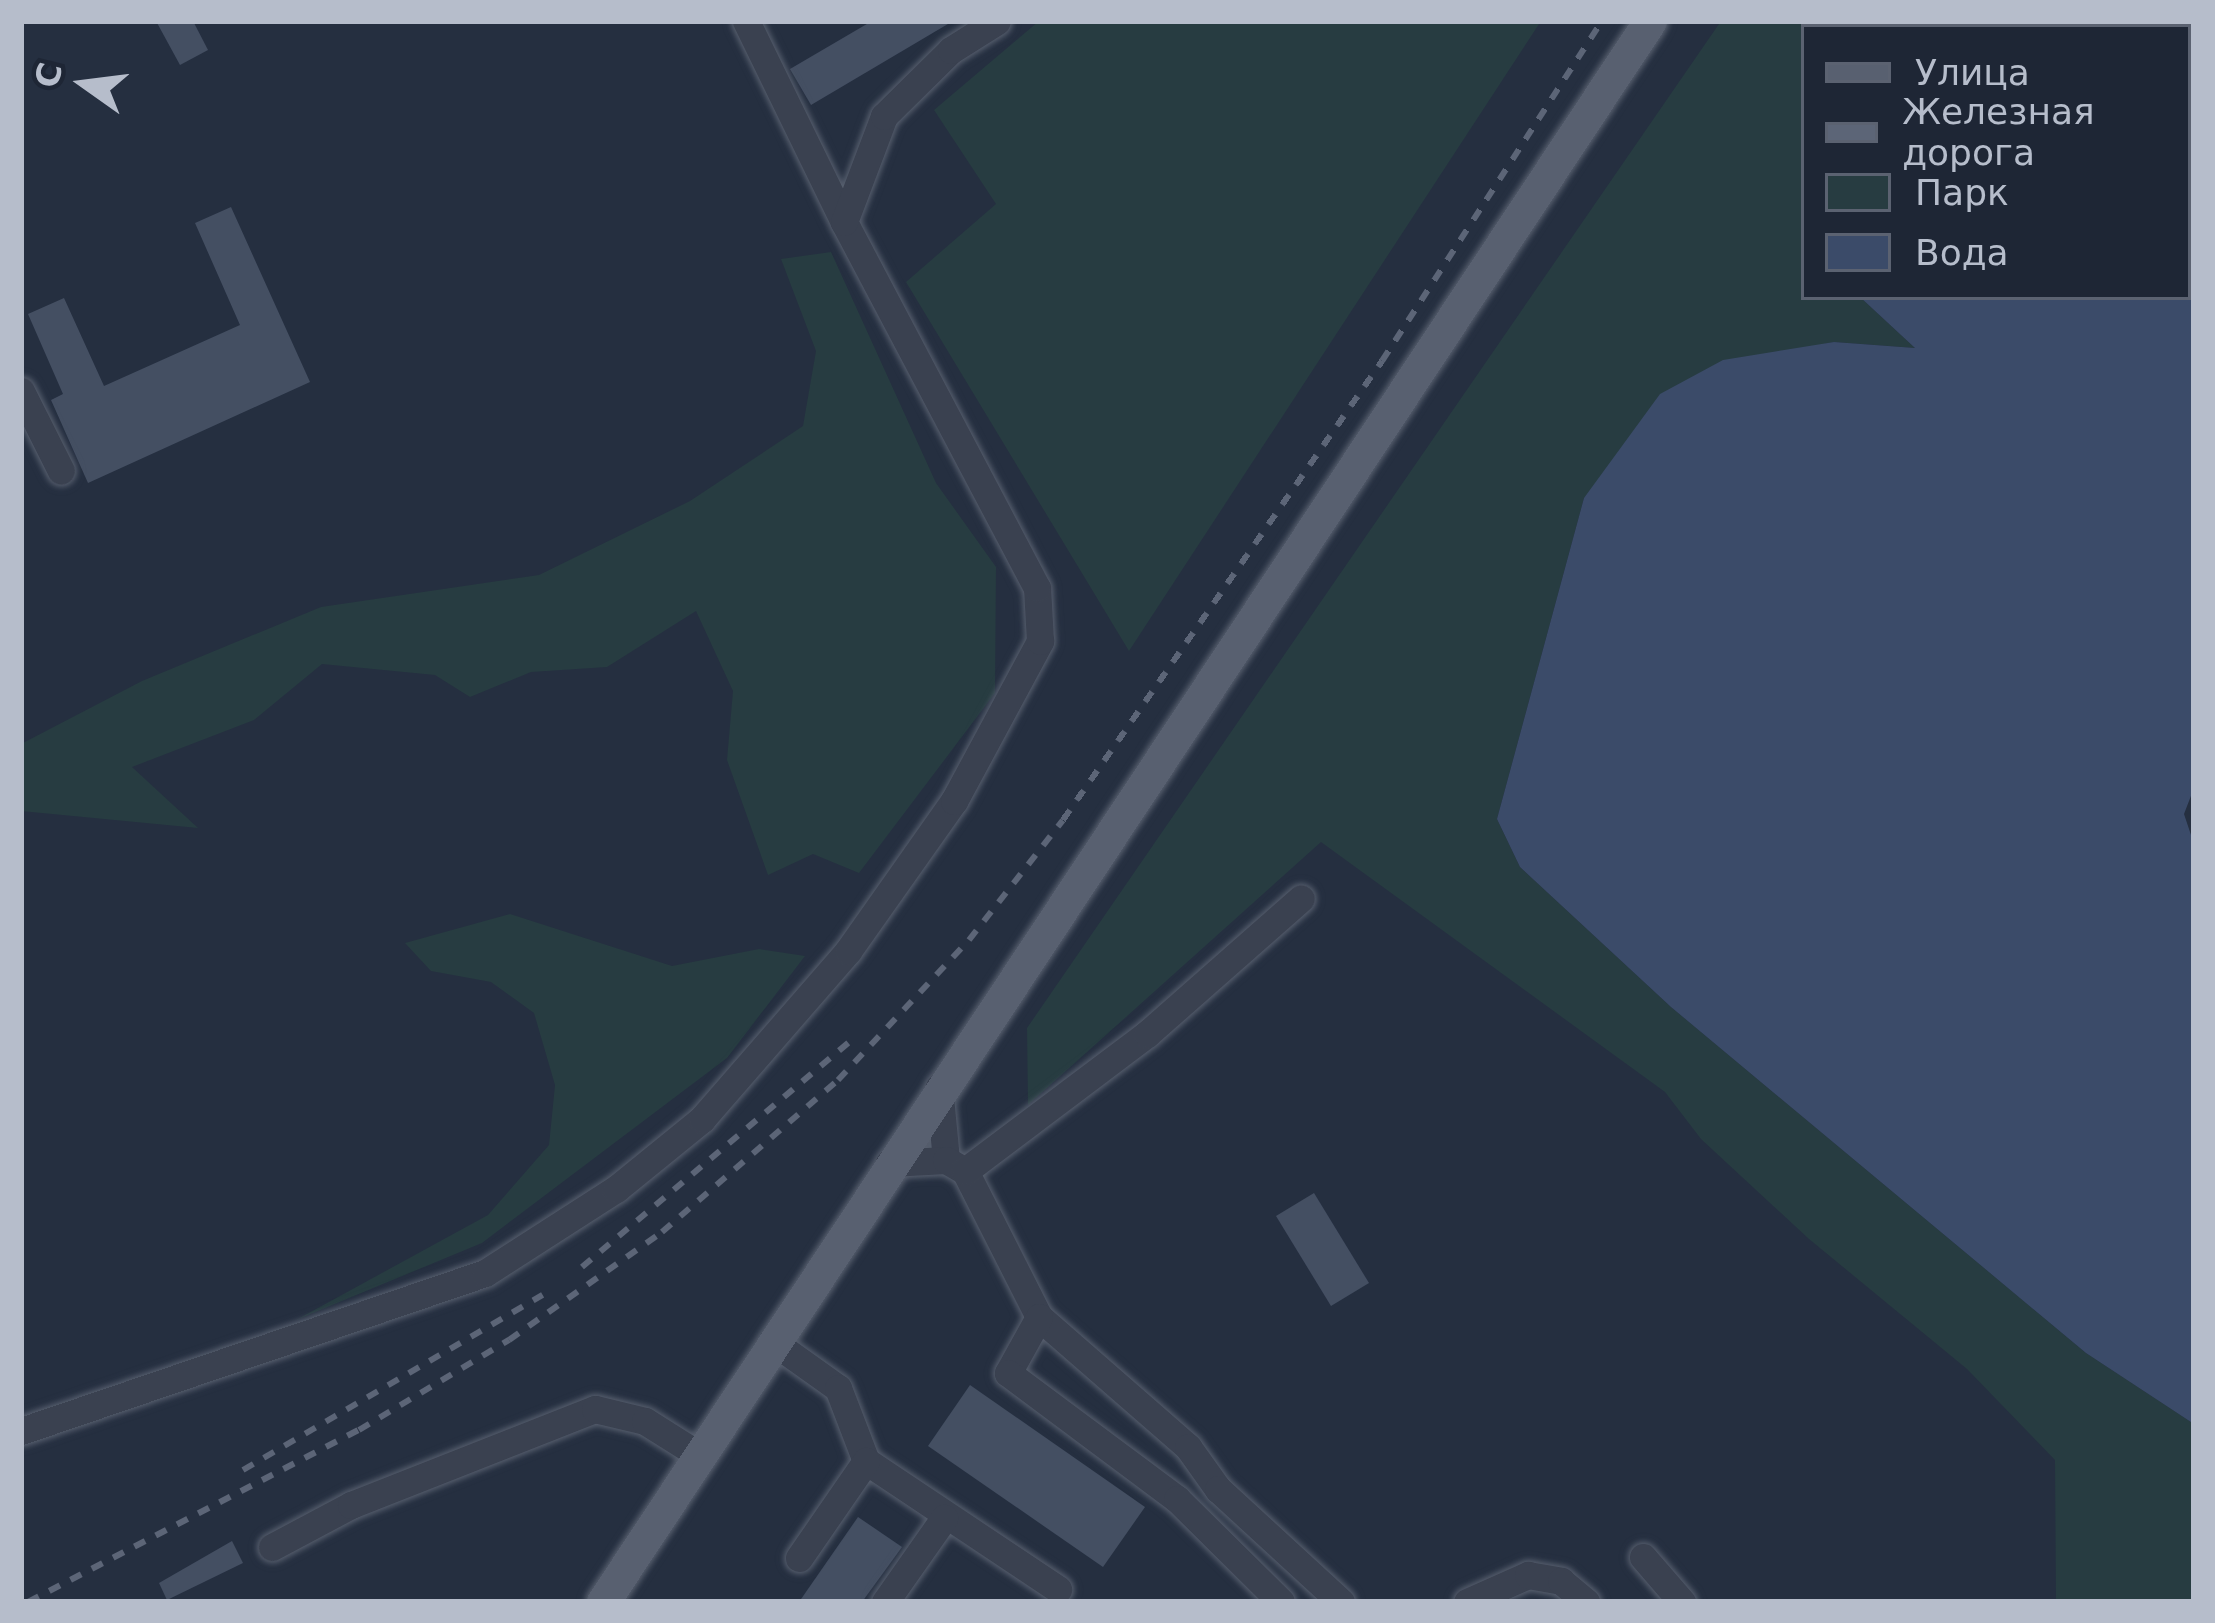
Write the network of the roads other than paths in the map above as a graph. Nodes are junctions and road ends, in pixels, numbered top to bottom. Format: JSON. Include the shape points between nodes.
{"nodes":[{"id":1,"x":746,"y":21,"type":"edge"},
{"id":2,"x":997,"y":21,"type":"edge"},
{"id":3,"x":1650,"y":21,"type":"edge"},
{"id":4,"x":844,"y":222,"type":"junction"},
{"id":5,"x":21,"y":391,"type":"edge"},
{"id":6,"x":61,"y":471,"type":"dead end"},
{"id":7,"x":1301,"y":898,"type":"dead end"},
{"id":8,"x":939,"y":1087,"type":"junction"},
{"id":9,"x":889,"y":1163,"type":"junction"},
{"id":10,"x":956,"y":1166,"type":"junction"},
{"id":11,"x":1039,"y":1318,"type":"junction"},
{"id":12,"x":772,"y":1341,"type":"junction"},
{"id":13,"x":21,"y":1431,"type":"edge"},
{"id":14,"x":699,"y":1455,"type":"junction"},
{"id":15,"x":866,"y":1461,"type":"junction"},
{"id":16,"x":944,"y":1518,"type":"junction"},
{"id":17,"x":272,"y":1547,"type":"dead end"},
{"id":18,"x":1643,"y":1557,"type":"dead end"},
{"id":19,"x":799,"y":1558,"type":"dead end"},
{"id":20,"x":1058,"y":1589,"type":"dead end"},
{"id":21,"x":603,"y":1602,"type":"edge"},
{"id":22,"x":885,"y":1602,"type":"edge"},
{"id":23,"x":1281,"y":1602,"type":"edge"},
{"id":24,"x":1341,"y":1602,"type":"edge"},
{"id":25,"x":1467,"y":1602,"type":"edge"},
{"id":26,"x":1586,"y":1602,"type":"edge"},
{"id":27,"x":1682,"y":1602,"type":"edge"}],
"edges":[{"from":1,"to":4,"type":"lane"},
{"from":2,"to":4,"type":"lane","via":[[951,50],[884,116]]},
{"from":3,"to":8,"type":"main road"},
{"from":4,"to":13,"type":"lane","via":[[1037,588],[1040,641],[954,802],[848,951],[702,1119],[616,1189],[485,1273]]},
{"from":5,"to":6,"type":"lane"},
{"from":7,"to":10,"type":"lane","via":[[1147,1034]]},
{"from":8,"to":9,"type":"main road"},
{"from":8,"to":10,"type":"lane"},
{"from":9,"to":10,"type":"lane"},
{"from":9,"to":12,"type":"main road"},
{"from":10,"to":11,"type":"lane"},
{"from":11,"to":23,"type":"lane","via":[[1008,1373],[1177,1499]]},
{"from":11,"to":24,"type":"lane","via":[[1188,1447],[1218,1489]]},
{"from":12,"to":14,"type":"main road"},
{"from":12,"to":15,"type":"lane","via":[[838,1388]]},
{"from":14,"to":17,"type":"lane","via":[[646,1421],[596,1409],[351,1505]]},
{"from":14,"to":21,"type":"main road"},
{"from":15,"to":16,"type":"lane"},
{"from":15,"to":19,"type":"lane"},
{"from":16,"to":20,"type":"lane"},
{"from":16,"to":22,"type":"lane"},
{"from":18,"to":27,"type":"lane"},
{"from":25,"to":26,"type":"lane","via":[[1528,1575],[1561,1581]]}]}
